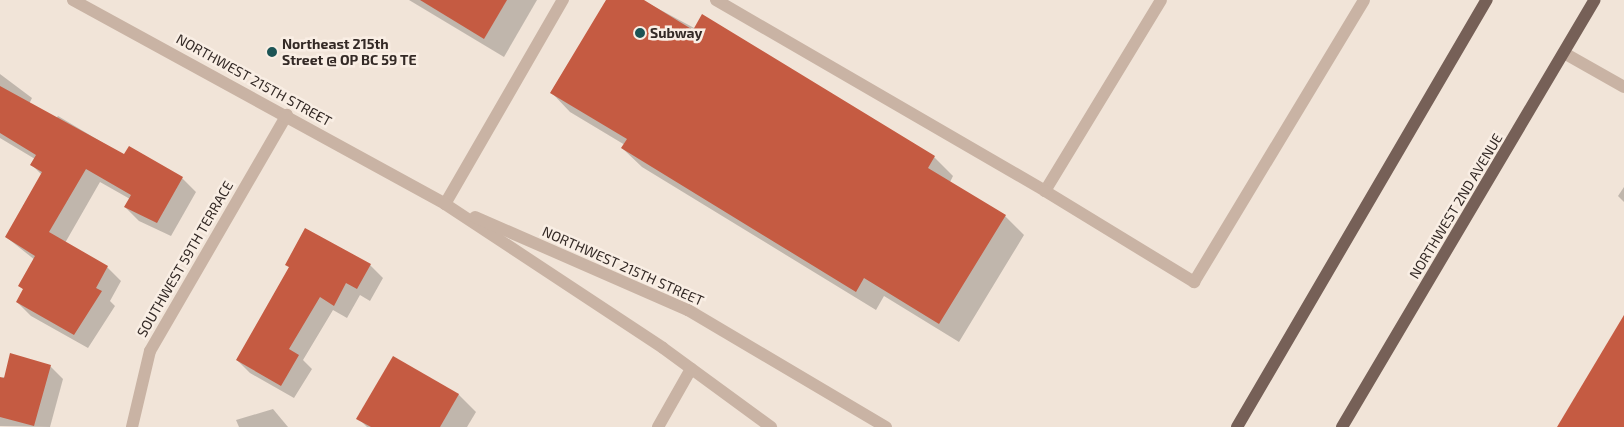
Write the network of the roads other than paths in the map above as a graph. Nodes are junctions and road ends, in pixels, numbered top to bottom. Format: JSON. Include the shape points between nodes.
{"nodes":[{"id":1,"x":73,"y":0,"type":"edge"},
{"id":2,"x":563,"y":0,"type":"edge"},
{"id":3,"x":716,"y":0,"type":"edge"},
{"id":4,"x":1161,"y":0,"type":"edge"},
{"id":5,"x":1364,"y":0,"type":"edge"},
{"id":6,"x":1487,"y":0,"type":"edge"},
{"id":7,"x":1595,"y":0,"type":"edge"},
{"id":8,"x":1564,"y":53,"type":"junction"},
{"id":9,"x":1624,"y":87,"type":"edge"},
{"id":10,"x":287,"y":115,"type":"junction"},
{"id":11,"x":1045,"y":191,"type":"junction"},
{"id":12,"x":445,"y":204,"type":"junction"},
{"id":13,"x":691,"y":369,"type":"junction"},
{"id":14,"x":132,"y":427,"type":"edge"},
{"id":15,"x":658,"y":427,"type":"edge"},
{"id":16,"x":771,"y":427,"type":"edge"},
{"id":17,"x":886,"y":427,"type":"edge"},
{"id":18,"x":1237,"y":427,"type":"edge"},
{"id":19,"x":1342,"y":427,"type":"edge"}],
"edges":[{"from":1,"to":10,"type":"street","name":"NORTHWEST 215TH STREET"},
{"from":2,"to":12,"type":"street"},
{"from":3,"to":11,"type":"street"},
{"from":4,"to":11,"type":"street"},
{"from":5,"to":11,"type":"street","via":[[1194,282]]},
{"from":6,"to":18,"type":"main road"},
{"from":7,"to":8,"type":"main road","name":"NORTHWEST 2ND AVENUE"},
{"from":8,"to":9,"type":"street"},
{"from":8,"to":19,"type":"main road","name":"NORTHWEST 2ND AVENUE"},
{"from":10,"to":12,"type":"street","name":"NORTHWEST 215TH STREET"},
{"from":10,"to":14,"type":"street","name":"SOUTHWEST 59TH TERRACE","via":[[150,351]]},
{"from":12,"to":13,"type":"street","name":"NORTHWEST 215TH STREET"},
{"from":12,"to":17,"type":"street","name":"NORTHWEST 215TH STREET","via":[[688,310]]},
{"from":13,"to":15,"type":"street"},
{"from":13,"to":16,"type":"street","name":"NORTHWEST 215TH STREET"}]}
